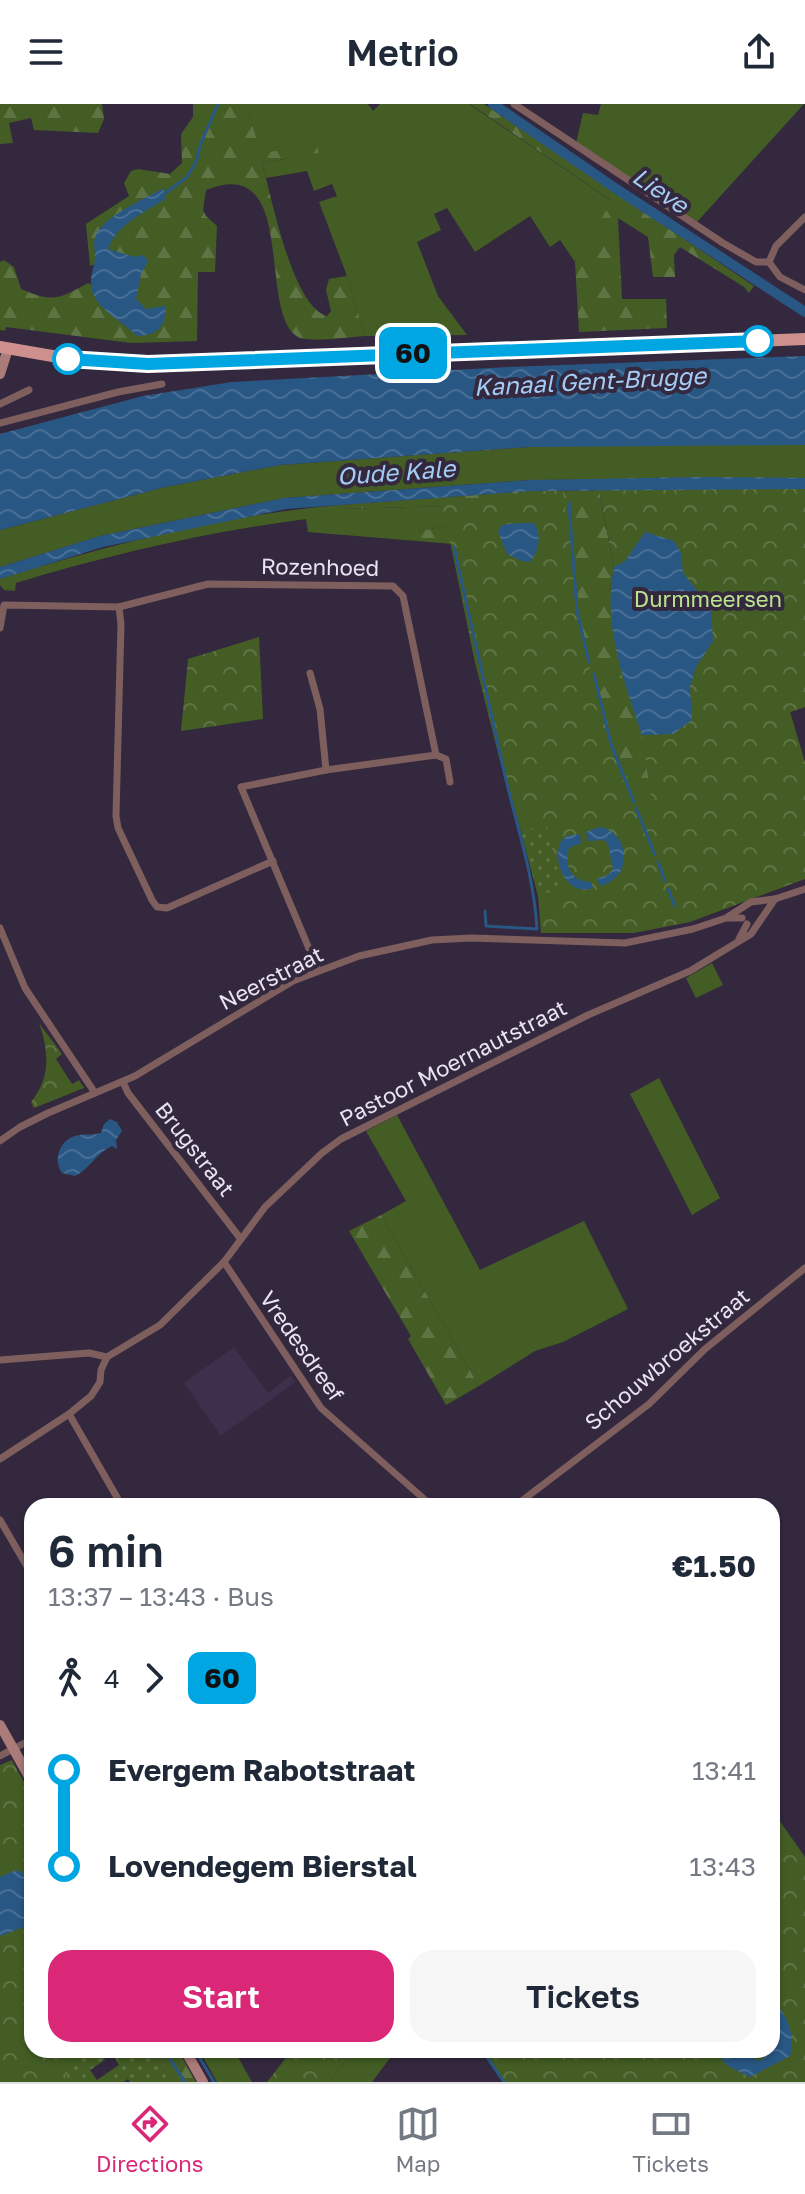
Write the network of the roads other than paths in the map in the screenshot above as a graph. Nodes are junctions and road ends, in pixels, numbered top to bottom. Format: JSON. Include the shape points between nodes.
{"nodes":[{"id":1,"x":514,"y":104,"type":"edge"},
{"id":2,"x":805,"y":217,"type":"edge"},
{"id":3,"x":769,"y":262,"type":"junction"},
{"id":4,"x":805,"y":290,"type":"edge"},
{"id":5,"x":805,"y":339,"type":"edge"},
{"id":6,"x":4,"y":348,"type":"edge"},
{"id":7,"x":0,"y":374,"type":"edge"},
{"id":8,"x":162,"y":384,"type":"dead end"},
{"id":9,"x":29,"y":390,"type":"dead end"},
{"id":10,"x":0,"y":404,"type":"edge"},
{"id":11,"x":0,"y":423,"type":"edge"},
{"id":12,"x":119,"y":607,"type":"junction"},
{"id":13,"x":0,"y":628,"type":"edge"},
{"id":14,"x":310,"y":673,"type":"dead end"},
{"id":15,"x":436,"y":755,"type":"junction"},
{"id":16,"x":326,"y":770,"type":"junction"},
{"id":17,"x":450,"y":782,"type":"dead end"},
{"id":18,"x":273,"y":861,"type":"junction"},
{"id":19,"x":805,"y":889,"type":"edge"},
{"id":20,"x":775,"y":899,"type":"junction"},
{"id":21,"x":759,"y":902,"type":"junction"},
{"id":22,"x":765,"y":912,"type":"junction"},
{"id":23,"x":743,"y":917,"type":"junction"},
{"id":24,"x":758,"y":924,"type":"junction"},
{"id":25,"x":0,"y":928,"type":"edge"},
{"id":26,"x":734,"y":946,"type":"junction"},
{"id":27,"x":318,"y":970,"type":"junction"},
{"id":28,"x":123,"y":1082,"type":"junction"},
{"id":29,"x":95,"y":1093,"type":"junction"},
{"id":30,"x":0,"y":1141,"type":"edge"},
{"id":31,"x":240,"y":1238,"type":"junction"},
{"id":32,"x":224,"y":1262,"type":"junction"},
{"id":33,"x":805,"y":1268,"type":"edge"},
{"id":34,"x":107,"y":1357,"type":"junction"},
{"id":35,"x":0,"y":1360,"type":"edge"},
{"id":36,"x":69,"y":1414,"type":"junction"},
{"id":37,"x":0,"y":1459,"type":"edge"},
{"id":38,"x":117,"y":1498,"type":"edge"},
{"id":39,"x":423,"y":1498,"type":"edge"},
{"id":40,"x":526,"y":1498,"type":"edge"},
{"id":41,"x":0,"y":1520,"type":"edge"},
{"id":42,"x":24,"y":1561,"type":"edge"},
{"id":43,"x":0,"y":1725,"type":"edge"},
{"id":44,"x":24,"y":1743,"type":"edge"},
{"id":45,"x":14,"y":1749,"type":"junction"},
{"id":46,"x":0,"y":1756,"type":"edge"},
{"id":47,"x":24,"y":1767,"type":"edge"},
{"id":48,"x":190,"y":2058,"type":"edge"},
{"id":49,"x":203,"y":2082,"type":"edge"}],
"edges":[{"from":1,"to":3,"type":"street","via":[[723,243],[756,262]]},
{"from":2,"to":3,"type":"street","via":[[776,246]]},
{"from":3,"to":4,"type":"street","via":[[780,277]]},
{"from":5,"to":6,"type":"main road","via":[[148,364],[87,362]]},
{"from":6,"to":7,"type":"street"},
{"from":8,"to":11,"type":"street"},
{"from":9,"to":10,"type":"street"},
{"from":12,"to":13,"type":"street","name":"Rozenhoed","via":[[4,605]]},
{"from":12,"to":15,"type":"street","name":"Rozenhoed","via":[[208,584],[393,586],[403,596]]},
{"from":12,"to":18,"type":"street","via":[[116,816],[152,900],[157,907],[178,905]]},
{"from":14,"to":16,"type":"street","via":[[320,709]]},
{"from":15,"to":16,"type":"street"},
{"from":15,"to":17,"type":"street","name":"Rozenhoed","via":[[446,759]]},
{"from":16,"to":18,"type":"street","via":[[241,787]]},
{"from":18,"to":27,"type":"street"},
{"from":19,"to":20,"type":"street","name":"Neerstraat"},
{"from":20,"to":21,"type":"street","name":"Neerstraat"},
{"from":20,"to":22,"type":"street"},
{"from":21,"to":22,"type":"street"},
{"from":21,"to":23,"type":"street","name":"Neerstraat","via":[[751,902]]},
{"from":22,"to":24,"type":"street"},
{"from":23,"to":24,"type":"street"},
{"from":23,"to":26,"type":"street","name":"Pastoor Moernautstraat"},
{"from":23,"to":27,"type":"street","name":"Neerstraat","via":[[625,943],[432,940]]},
{"from":24,"to":26,"type":"street","name":"Pastoor Moernautstraat"},
{"from":25,"to":29,"type":"street","via":[[25,988]]},
{"from":26,"to":31,"type":"street","name":"Pastoor Moernautstraat","via":[[341,1139],[289,1183]]},
{"from":27,"to":28,"type":"street","name":"Neerstraat"},
{"from":28,"to":29,"type":"street","name":"Neerstraat"},
{"from":28,"to":31,"type":"street","name":"Brugstraat"},
{"from":29,"to":30,"type":"street","name":"Neerstraat"},
{"from":31,"to":32,"type":"street","name":"Pastoor Moernautstraat"},
{"from":32,"to":34,"type":"street","name":"Pastoor Moernautstraat","via":[[160,1325]]},
{"from":32,"to":39,"type":"street","name":"Vredesdreef","via":[[321,1408]]},
{"from":33,"to":40,"type":"street","name":"Schouwbroekstraat","via":[[705,1349],[649,1404]]},
{"from":34,"to":35,"type":"street","via":[[89,1353]]},
{"from":34,"to":36,"type":"street","via":[[96,1390]]},
{"from":36,"to":37,"type":"street"},
{"from":36,"to":38,"type":"street"},
{"from":41,"to":42,"type":"street"},
{"from":43,"to":45,"type":"street"},
{"from":44,"to":45,"type":"street"},
{"from":45,"to":46,"type":"street"},
{"from":45,"to":47,"type":"street"},
{"from":48,"to":49,"type":"street"}]}
